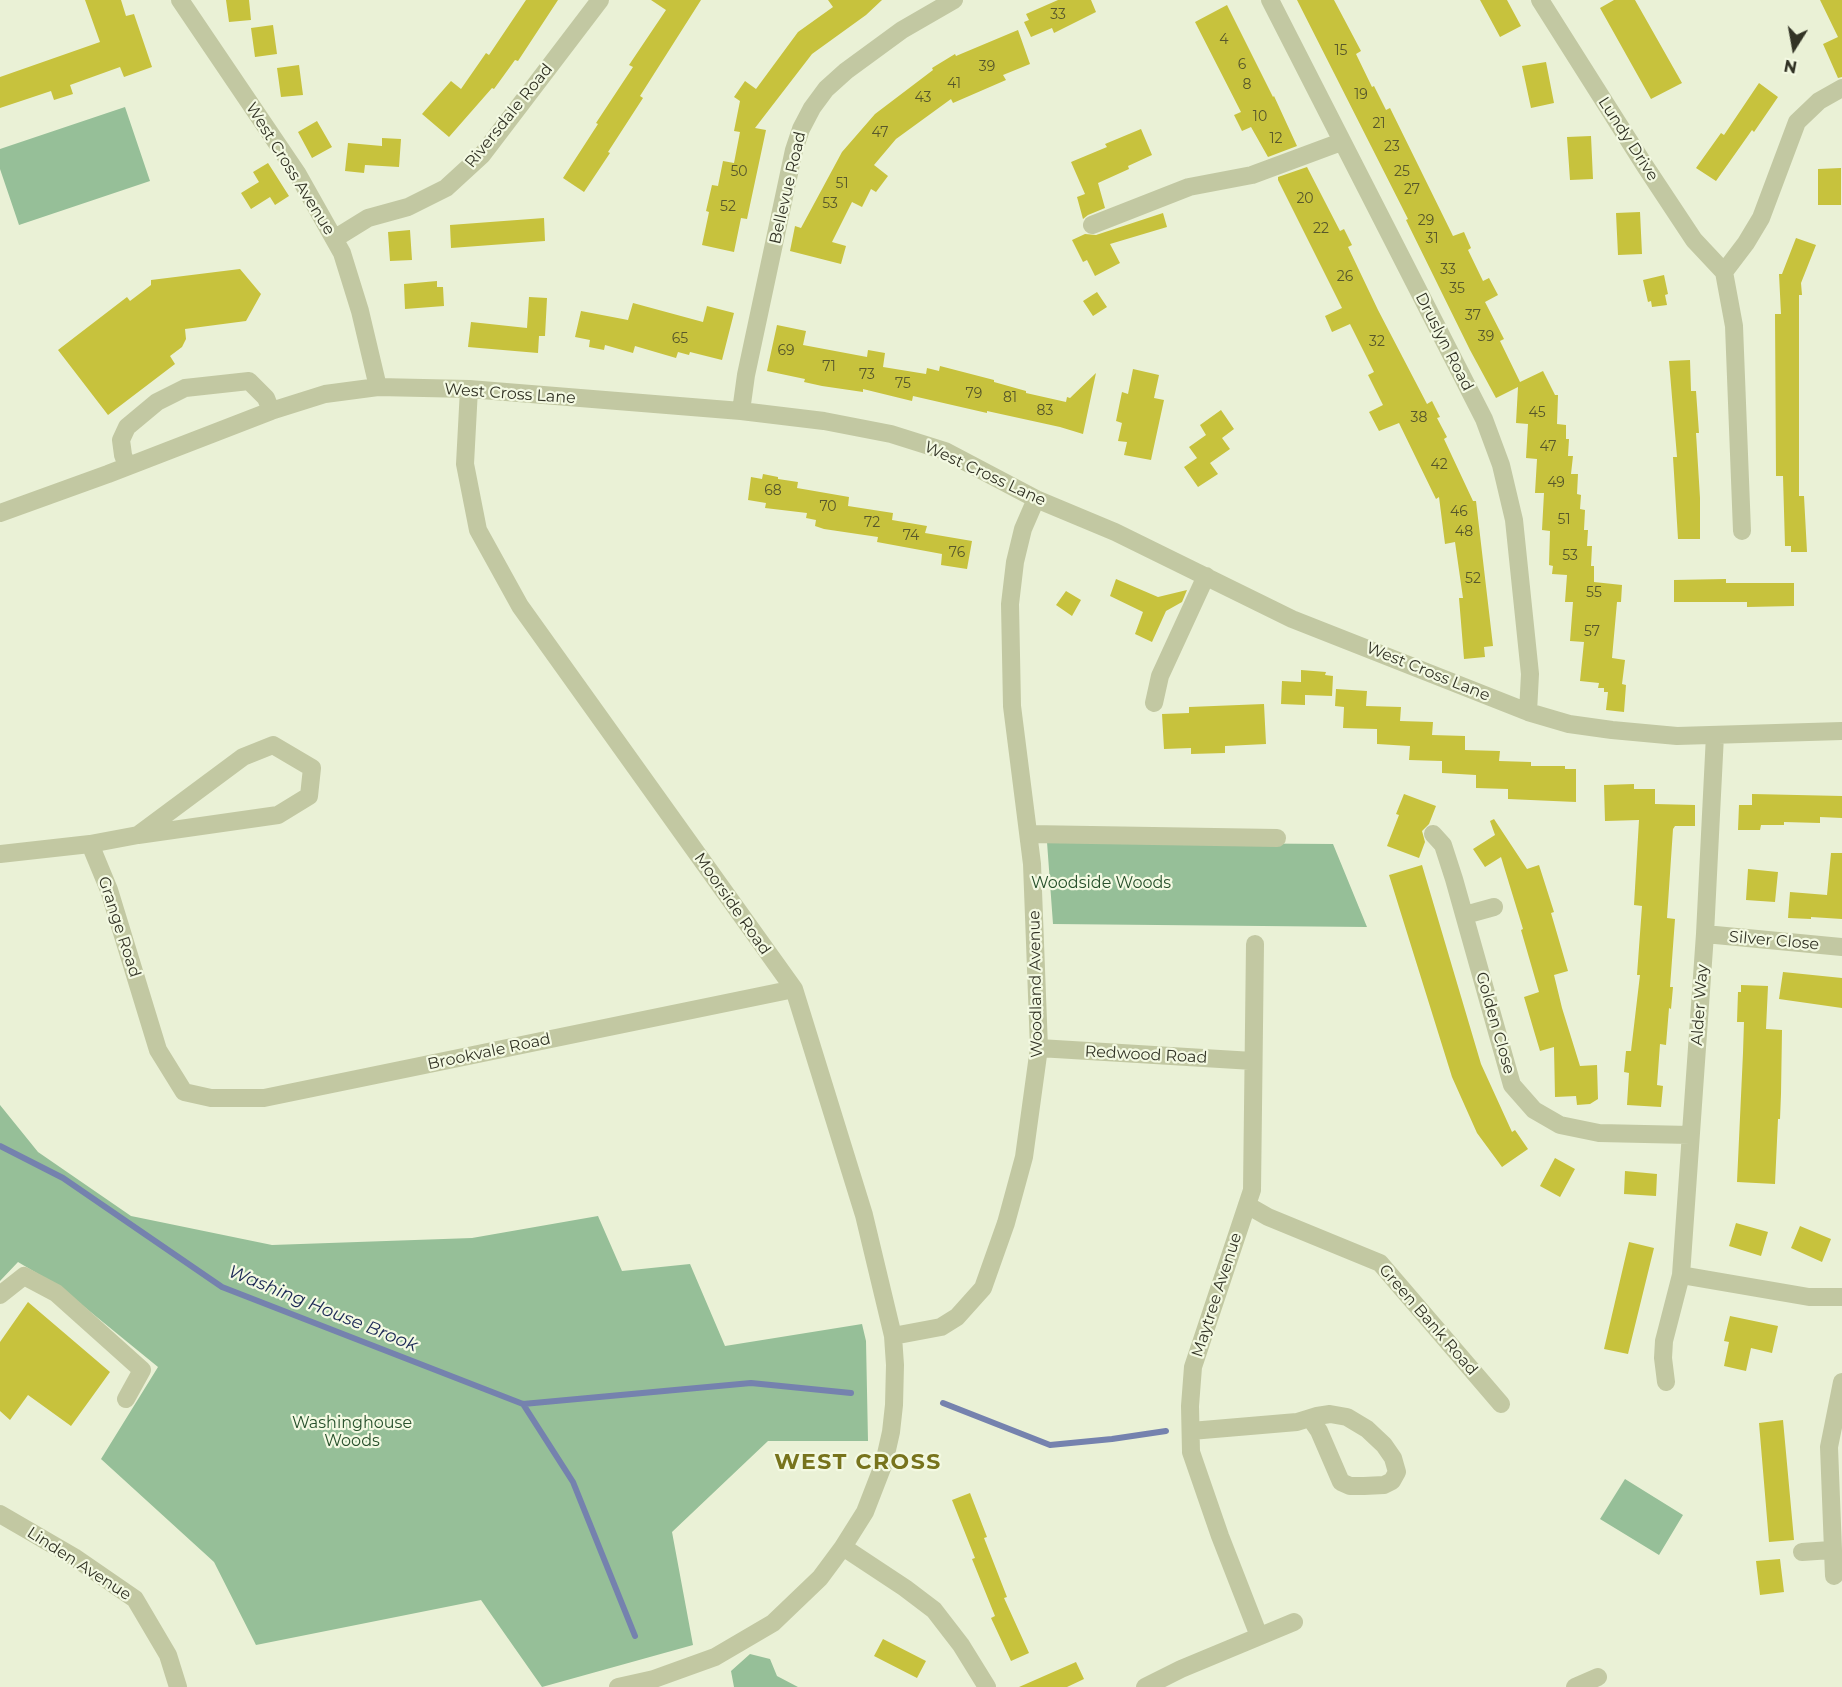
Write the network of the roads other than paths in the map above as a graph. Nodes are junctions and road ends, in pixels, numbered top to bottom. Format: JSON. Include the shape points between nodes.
{"nodes":[{"id":1,"x":180,"y":0,"type":"edge"},
{"id":2,"x":600,"y":0,"type":"edge"},
{"id":3,"x":954,"y":0,"type":"edge"},
{"id":4,"x":1270,"y":0,"type":"edge"},
{"id":5,"x":1540,"y":0,"type":"edge"},
{"id":6,"x":1842,"y":88,"type":"edge"},
{"id":7,"x":1341,"y":142,"type":"junction"},
{"id":8,"x":1092,"y":225,"type":"dead end"},
{"id":9,"x":334,"y":239,"type":"junction"},
{"id":10,"x":1724,"y":272,"type":"junction"},
{"id":11,"x":378,"y":387,"type":"junction"},
{"id":12,"x":469,"y":389,"type":"junction"},
{"id":13,"x":270,"y":411,"type":"junction"},
{"id":14,"x":741,"y":411,"type":"junction"},
{"id":15,"x":127,"y":466,"type":"junction"},
{"id":16,"x":1036,"y":499,"type":"junction"},
{"id":17,"x":0,"y":513,"type":"edge"},
{"id":18,"x":1742,"y":531,"type":"dead end"},
{"id":19,"x":1206,"y":576,"type":"junction"},
{"id":20,"x":1154,"y":703,"type":"dead end"},
{"id":21,"x":1528,"y":712,"type":"junction"},
{"id":22,"x":1842,"y":731,"type":"edge"},
{"id":23,"x":1715,"y":735,"type":"junction"},
{"id":24,"x":1029,"y":834,"type":"junction"},
{"id":25,"x":1433,"y":834,"type":"dead end"},
{"id":26,"x":138,"y":835,"type":"junction"},
{"id":27,"x":1277,"y":838,"type":"dead end"},
{"id":28,"x":90,"y":844,"type":"junction"},
{"id":29,"x":0,"y":854,"type":"edge"},
{"id":30,"x":1494,"y":907,"type":"dead end"},
{"id":31,"x":1464,"y":915,"type":"junction"},
{"id":32,"x":1705,"y":934,"type":"junction"},
{"id":33,"x":1255,"y":944,"type":"dead end"},
{"id":34,"x":1842,"y":947,"type":"edge"},
{"id":35,"x":794,"y":989,"type":"junction"},
{"id":36,"x":1039,"y":1048,"type":"junction"},
{"id":37,"x":1253,"y":1061,"type":"junction"},
{"id":38,"x":184,"y":1092,"type":"joint"},
{"id":39,"x":1690,"y":1135,"type":"junction"},
{"id":40,"x":1247,"y":1205,"type":"junction"},
{"id":41,"x":1681,"y":1275,"type":"junction"},
{"id":42,"x":0,"y":1295,"type":"edge"},
{"id":43,"x":1842,"y":1297,"type":"edge"},
{"id":44,"x":893,"y":1336,"type":"junction"},
{"id":45,"x":1666,"y":1382,"type":"dead end"},
{"id":46,"x":1842,"y":1382,"type":"edge"},
{"id":47,"x":126,"y":1399,"type":"dead end"},
{"id":48,"x":1501,"y":1404,"type":"dead end"},
{"id":49,"x":1311,"y":1418,"type":"junction"},
{"id":50,"x":1191,"y":1431,"type":"junction"},
{"id":51,"x":0,"y":1514,"type":"edge"},
{"id":52,"x":843,"y":1547,"type":"junction"},
{"id":53,"x":1802,"y":1552,"type":"dead end"},
{"id":54,"x":1835,"y":1563,"type":"edge"},
{"id":55,"x":1294,"y":1622,"type":"dead end"},
{"id":56,"x":1258,"y":1636,"type":"junction"},
{"id":57,"x":1598,"y":1677,"type":"dead end"},
{"id":58,"x":655,"y":1683,"type":"edge"},
{"id":59,"x":178,"y":1687,"type":"edge"},
{"id":60,"x":618,"y":1687,"type":"edge"},
{"id":61,"x":987,"y":1687,"type":"edge"},
{"id":62,"x":1145,"y":1687,"type":"edge"},
{"id":63,"x":1575,"y":1687,"type":"edge"}],
"edges":[{"from":1,"to":9,"type":"street","name":"West Cross Avenue","via":[[297,173]]},
{"from":2,"to":9,"type":"street","name":"Riversdale Road","via":[[482,155],[446,188],[408,207],[368,218]]},
{"from":3,"to":14,"type":"street","name":"Bellevue Road","via":[[902,30],[846,71],[826,89],[801,129]]},
{"from":4,"to":7,"type":"street","name":"Druslyn Road"},
{"from":5,"to":10,"type":"street","name":"Lundy Drive","via":[[1694,240]]},
{"from":6,"to":10,"type":"street","via":[[1819,101],[1797,122],[1761,218]]},
{"from":7,"to":8,"type":"street","via":[[1252,175],[1189,187]]},
{"from":7,"to":21,"type":"street","name":"Druslyn Road","via":[[1484,418],[1501,465],[1514,520],[1530,674]]},
{"from":9,"to":11,"type":"street","name":"West Cross Avenue","via":[[360,311]]},
{"from":10,"to":18,"type":"street","via":[[1734,326]]},
{"from":11,"to":12,"type":"street","name":"West Cross Lane"},
{"from":11,"to":13,"type":"street","name":"West Cross Lane","via":[[325,394]]},
{"from":12,"to":14,"type":"street","name":"West Cross Lane"},
{"from":12,"to":35,"type":"street","name":"Moorside Road","via":[[465,464],[478,530],[520,606]]},
{"from":13,"to":15,"type":"street","name":"West Cross Lane"},
{"from":13,"to":15,"type":"street","via":[[266,398],[249,381],[185,388],[157,402],[127,427],[121,440]]},
{"from":14,"to":16,"type":"street","name":"West Cross Lane","via":[[891,434],[945,451]]},
{"from":15,"to":17,"type":"street","name":"West Cross Lane"},
{"from":16,"to":19,"type":"street","name":"West Cross Lane"},
{"from":16,"to":24,"type":"street","name":"Woodland Avenue","via":[[1023,529],[1010,604],[1012,706]]},
{"from":19,"to":20,"type":"street","via":[[1160,676]]},
{"from":19,"to":21,"type":"street","name":"West Cross Lane","via":[[1292,619]]},
{"from":21,"to":23,"type":"street","name":"West Cross Lane","via":[[1569,724],[1612,730]]},
{"from":22,"to":23,"type":"street","name":"West Cross Lane"},
{"from":23,"to":32,"type":"street","name":"Alder Way"},
{"from":24,"to":27,"type":"street"},
{"from":24,"to":36,"type":"street","name":"Woodland Avenue"},
{"from":25,"to":31,"type":"street","name":"Golden Close","via":[[1443,845]]},
{"from":26,"to":26,"type":"street","via":[[243,757],[273,745],[312,768],[309,796],[278,815]]},
{"from":26,"to":28,"type":"street"},
{"from":28,"to":29,"type":"street"},
{"from":28,"to":38,"type":"street","name":"Grange Road","via":[[109,890],[158,1050]]},
{"from":30,"to":31,"type":"street"},
{"from":31,"to":39,"type":"street","name":"Golden Close","via":[[1512,1085],[1534,1110],[1560,1125],[1599,1133]]},
{"from":32,"to":34,"type":"street","name":"Silver Close"},
{"from":32,"to":39,"type":"street","name":"Alder Way"},
{"from":33,"to":37,"type":"street","name":"Maytree Avenue"},
{"from":35,"to":38,"type":"street","name":"Brookvale Road","via":[[264,1098],[211,1098]]},
{"from":35,"to":44,"type":"street","name":"Moorside Road","via":[[864,1215]]},
{"from":36,"to":37,"type":"street","name":"Redwood Road"},
{"from":36,"to":44,"type":"street","name":"Woodland Avenue","via":[[1024,1157],[983,1288],[957,1317],[940,1327]]},
{"from":37,"to":40,"type":"street","name":"Maytree Avenue","via":[[1252,1190]]},
{"from":39,"to":41,"type":"street","name":"Alder Way"},
{"from":40,"to":48,"type":"street","name":"Green Bank Road","via":[[1380,1263]]},
{"from":40,"to":50,"type":"street","name":"Maytree Avenue","via":[[1193,1367]]},
{"from":41,"to":43,"type":"street","via":[[1809,1297]]},
{"from":41,"to":45,"type":"street","name":"Alder Way","via":[[1664,1341]]},
{"from":42,"to":47,"type":"street","via":[[24,1276],[56,1293],[142,1370]]},
{"from":44,"to":52,"type":"street","name":"Moorside Road","via":[[894,1405],[884,1463],[865,1512]]},
{"from":46,"to":54,"type":"street","via":[[1829,1447]]},
{"from":49,"to":49,"type":"street","via":[[1341,1482],[1364,1486],[1384,1485],[1392,1480],[1397,1472],[1392,1458],[1367,1429],[1347,1417],[1330,1414]]},
{"from":49,"to":50,"type":"street"},
{"from":50,"to":56,"type":"street","name":"Maytree Avenue","via":[[1191,1452]]},
{"from":51,"to":59,"type":"street","name":"Linden Avenue","via":[[74,1557],[135,1599],[168,1655]]},
{"from":52,"to":58,"type":"street","name":"Moorside Road","via":[[820,1578],[773,1623],[715,1657]]},
{"from":52,"to":61,"type":"street","via":[[934,1611]]},
{"from":53,"to":54,"type":"street"},
{"from":55,"to":56,"type":"street"},
{"from":56,"to":62,"type":"street"},
{"from":57,"to":63,"type":"street"},
{"from":58,"to":60,"type":"street","name":"Moorside Road"}]}
